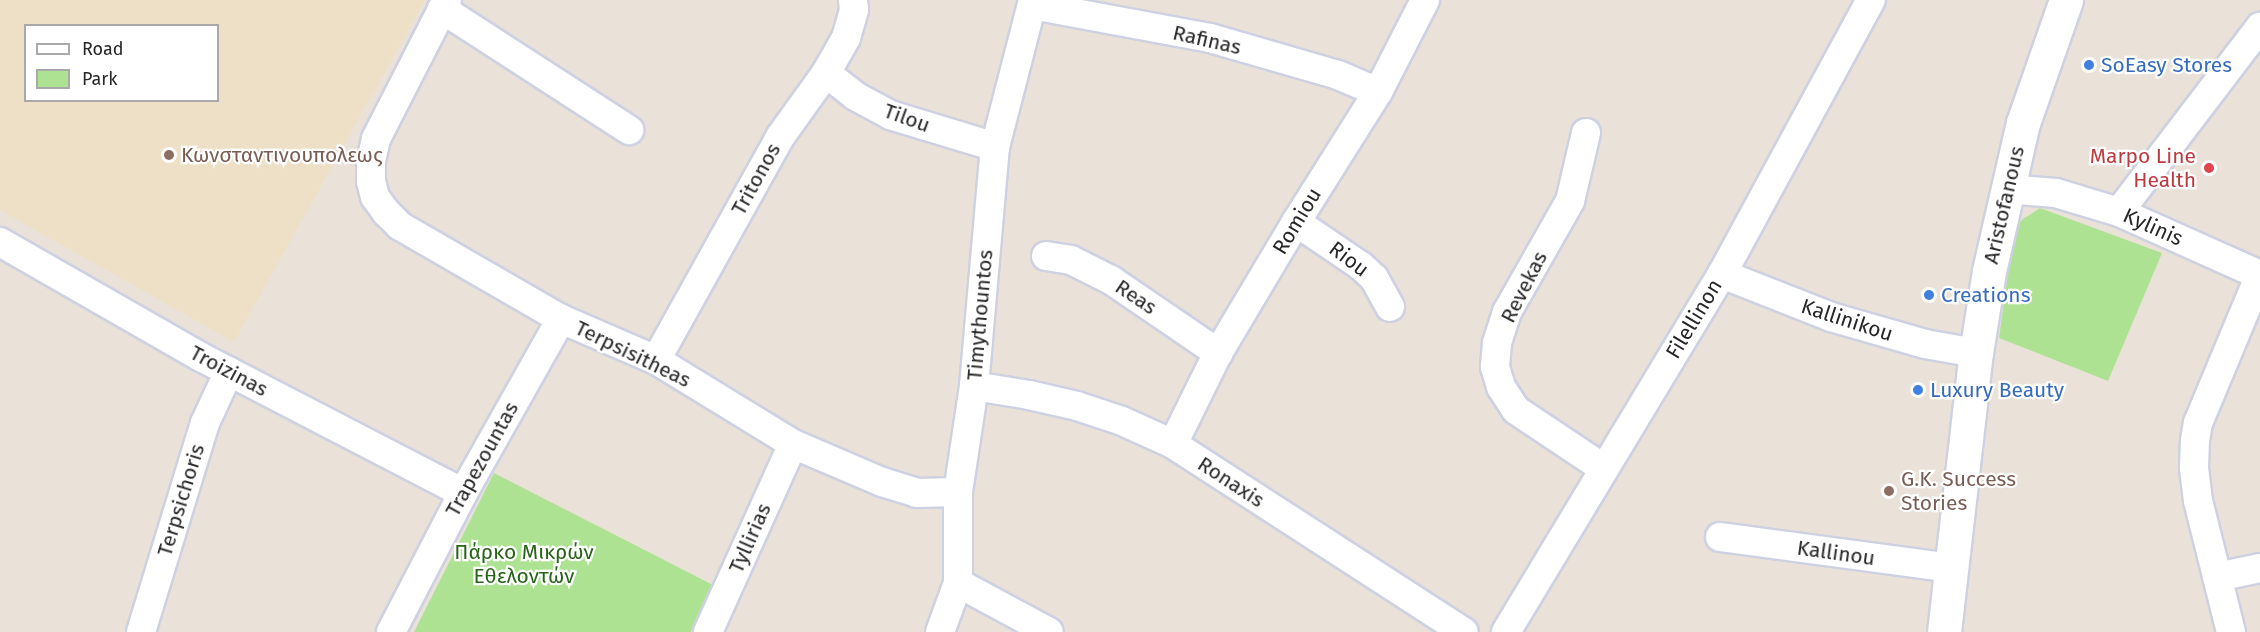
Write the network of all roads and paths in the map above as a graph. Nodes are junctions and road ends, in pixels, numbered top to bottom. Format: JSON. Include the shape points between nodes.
{"nodes":[{"id":1,"x":853,"y":0,"type":"edge"},
{"id":2,"x":1425,"y":0,"type":"edge"},
{"id":3,"x":1871,"y":0,"type":"edge"},
{"id":4,"x":2066,"y":0,"type":"edge"},
{"id":5,"x":1033,"y":2,"type":"edge"},
{"id":6,"x":445,"y":5,"type":"edge"},
{"id":7,"x":2260,"y":27,"type":"edge"},
{"id":8,"x":826,"y":73,"type":"junction"},
{"id":9,"x":1378,"y":92,"type":"junction"},
{"id":10,"x":629,"y":130,"type":"dead end"},
{"id":11,"x":1586,"y":133,"type":"dead end"},
{"id":12,"x":995,"y":147,"type":"junction"},
{"id":13,"x":2006,"y":189,"type":"junction"},
{"id":14,"x":2119,"y":212,"type":"junction"},
{"id":15,"x":1296,"y":222,"type":"junction"},
{"id":16,"x":0,"y":242,"type":"edge"},
{"id":17,"x":1046,"y":256,"type":"dead end"},
{"id":18,"x":1722,"y":274,"type":"junction"},
{"id":19,"x":2260,"y":275,"type":"edge"},
{"id":20,"x":1390,"y":307,"type":"dead end"},
{"id":21,"x":561,"y":319,"type":"junction"},
{"id":22,"x":1218,"y":353,"type":"junction"},
{"id":23,"x":1976,"y":353,"type":"junction"},
{"id":24,"x":656,"y":360,"type":"junction"},
{"id":25,"x":229,"y":371,"type":"junction"},
{"id":26,"x":974,"y":386,"type":"junction"},
{"id":27,"x":793,"y":444,"type":"junction"},
{"id":28,"x":1173,"y":444,"type":"junction"},
{"id":29,"x":1603,"y":468,"type":"junction"},
{"id":30,"x":463,"y":492,"type":"junction"},
{"id":31,"x":958,"y":492,"type":"junction"},
{"id":32,"x":1720,"y":537,"type":"dead end"},
{"id":33,"x":1952,"y":568,"type":"junction"},
{"id":34,"x":2260,"y":568,"type":"edge"},
{"id":35,"x":2217,"y":577,"type":"junction"},
{"id":36,"x":958,"y":583,"type":"junction"},
{"id":37,"x":141,"y":632,"type":"edge"},
{"id":38,"x":390,"y":632,"type":"edge"},
{"id":39,"x":708,"y":632,"type":"edge"},
{"id":40,"x":940,"y":632,"type":"edge"},
{"id":41,"x":1049,"y":632,"type":"edge"},
{"id":42,"x":1464,"y":632,"type":"edge"},
{"id":43,"x":1506,"y":632,"type":"edge"},
{"id":44,"x":1944,"y":632,"type":"edge"},
{"id":45,"x":2231,"y":632,"type":"edge"}],
"edges":[{"from":1,"to":8,"type":"street","name":"Tritonos","via":[[846,38]]},
{"from":2,"to":9,"type":"street","name":"Romiou"},
{"from":3,"to":18,"type":"street","name":"Filellinon"},
{"from":4,"to":13,"type":"street","name":"Aristofanous","via":[[2023,123]]},
{"from":5,"to":9,"type":"street","name":"Rafinas","via":[[1210,38],[1338,75]]},
{"from":5,"to":12,"type":"street","name":"Timythountos"},
{"from":6,"to":10,"type":"street"},
{"from":6,"to":21,"type":"street","name":"Terpsisitheas","via":[[376,139],[370,160],[375,197],[400,226]]},
{"from":7,"to":14,"type":"street"},
{"from":8,"to":12,"type":"street","name":"Tilou","via":[[855,96],[890,115]]},
{"from":8,"to":24,"type":"street","name":"Tritonos","via":[[780,137]]},
{"from":9,"to":15,"type":"street","name":"Romiou"},
{"from":11,"to":29,"type":"street","name":"Revekas","via":[[1570,201],[1507,312],[1497,343],[1495,367],[1501,387],[1516,410]]},
{"from":12,"to":26,"type":"street","name":"Timythountos"},
{"from":13,"to":14,"type":"street","name":"Kylinis","via":[[2056,193]]},
{"from":13,"to":23,"type":"street","name":"Aristofanous"},
{"from":14,"to":19,"type":"street","name":"Kylinis"},
{"from":15,"to":20,"type":"street","name":"Riou","via":[[1368,272]]},
{"from":15,"to":22,"type":"street","name":"Romiou"},
{"from":16,"to":25,"type":"street","name":"Troizinas"},
{"from":17,"to":22,"type":"street","name":"Reas","via":[[1071,260],[1111,280]]},
{"from":18,"to":23,"type":"street","name":"Kallinikou","via":[[1831,317],[1925,344]]},
{"from":18,"to":29,"type":"street","name":"Filellinon"},
{"from":19,"to":35,"type":"street","via":[[2198,423],[2195,441],[2198,501]]},
{"from":21,"to":24,"type":"street","name":"Terpsisitheas"},
{"from":21,"to":30,"type":"street","name":"Trapezountas"},
{"from":22,"to":28,"type":"street","name":"Romiou"},
{"from":23,"to":33,"type":"street","name":"Aristofanous"},
{"from":24,"to":27,"type":"street","name":"Terpsisitheas"},
{"from":25,"to":30,"type":"street","name":"Troizinas"},
{"from":25,"to":37,"type":"street","name":"Terpsichoris","via":[[205,423]]},
{"from":26,"to":28,"type":"street","name":"Ronaxis","via":[[1077,406]]},
{"from":26,"to":31,"type":"street","name":"Timythountos"},
{"from":27,"to":31,"type":"street","name":"Terpsisitheas","via":[[917,493]]},
{"from":27,"to":39,"type":"street","name":"Tyllirias"},
{"from":28,"to":42,"type":"street","name":"Ronaxis"},
{"from":29,"to":43,"type":"street","name":"Filellinon"},
{"from":30,"to":38,"type":"street","name":"Trapezountas"},
{"from":31,"to":36,"type":"street","name":"Timythountos"},
{"from":32,"to":33,"type":"street","name":"Kallinou"},
{"from":33,"to":44,"type":"street","name":"Aristofanous"},
{"from":34,"to":35,"type":"street"},
{"from":35,"to":45,"type":"street"},
{"from":36,"to":40,"type":"street","name":"Timythountos"},
{"from":36,"to":41,"type":"street"}]}
